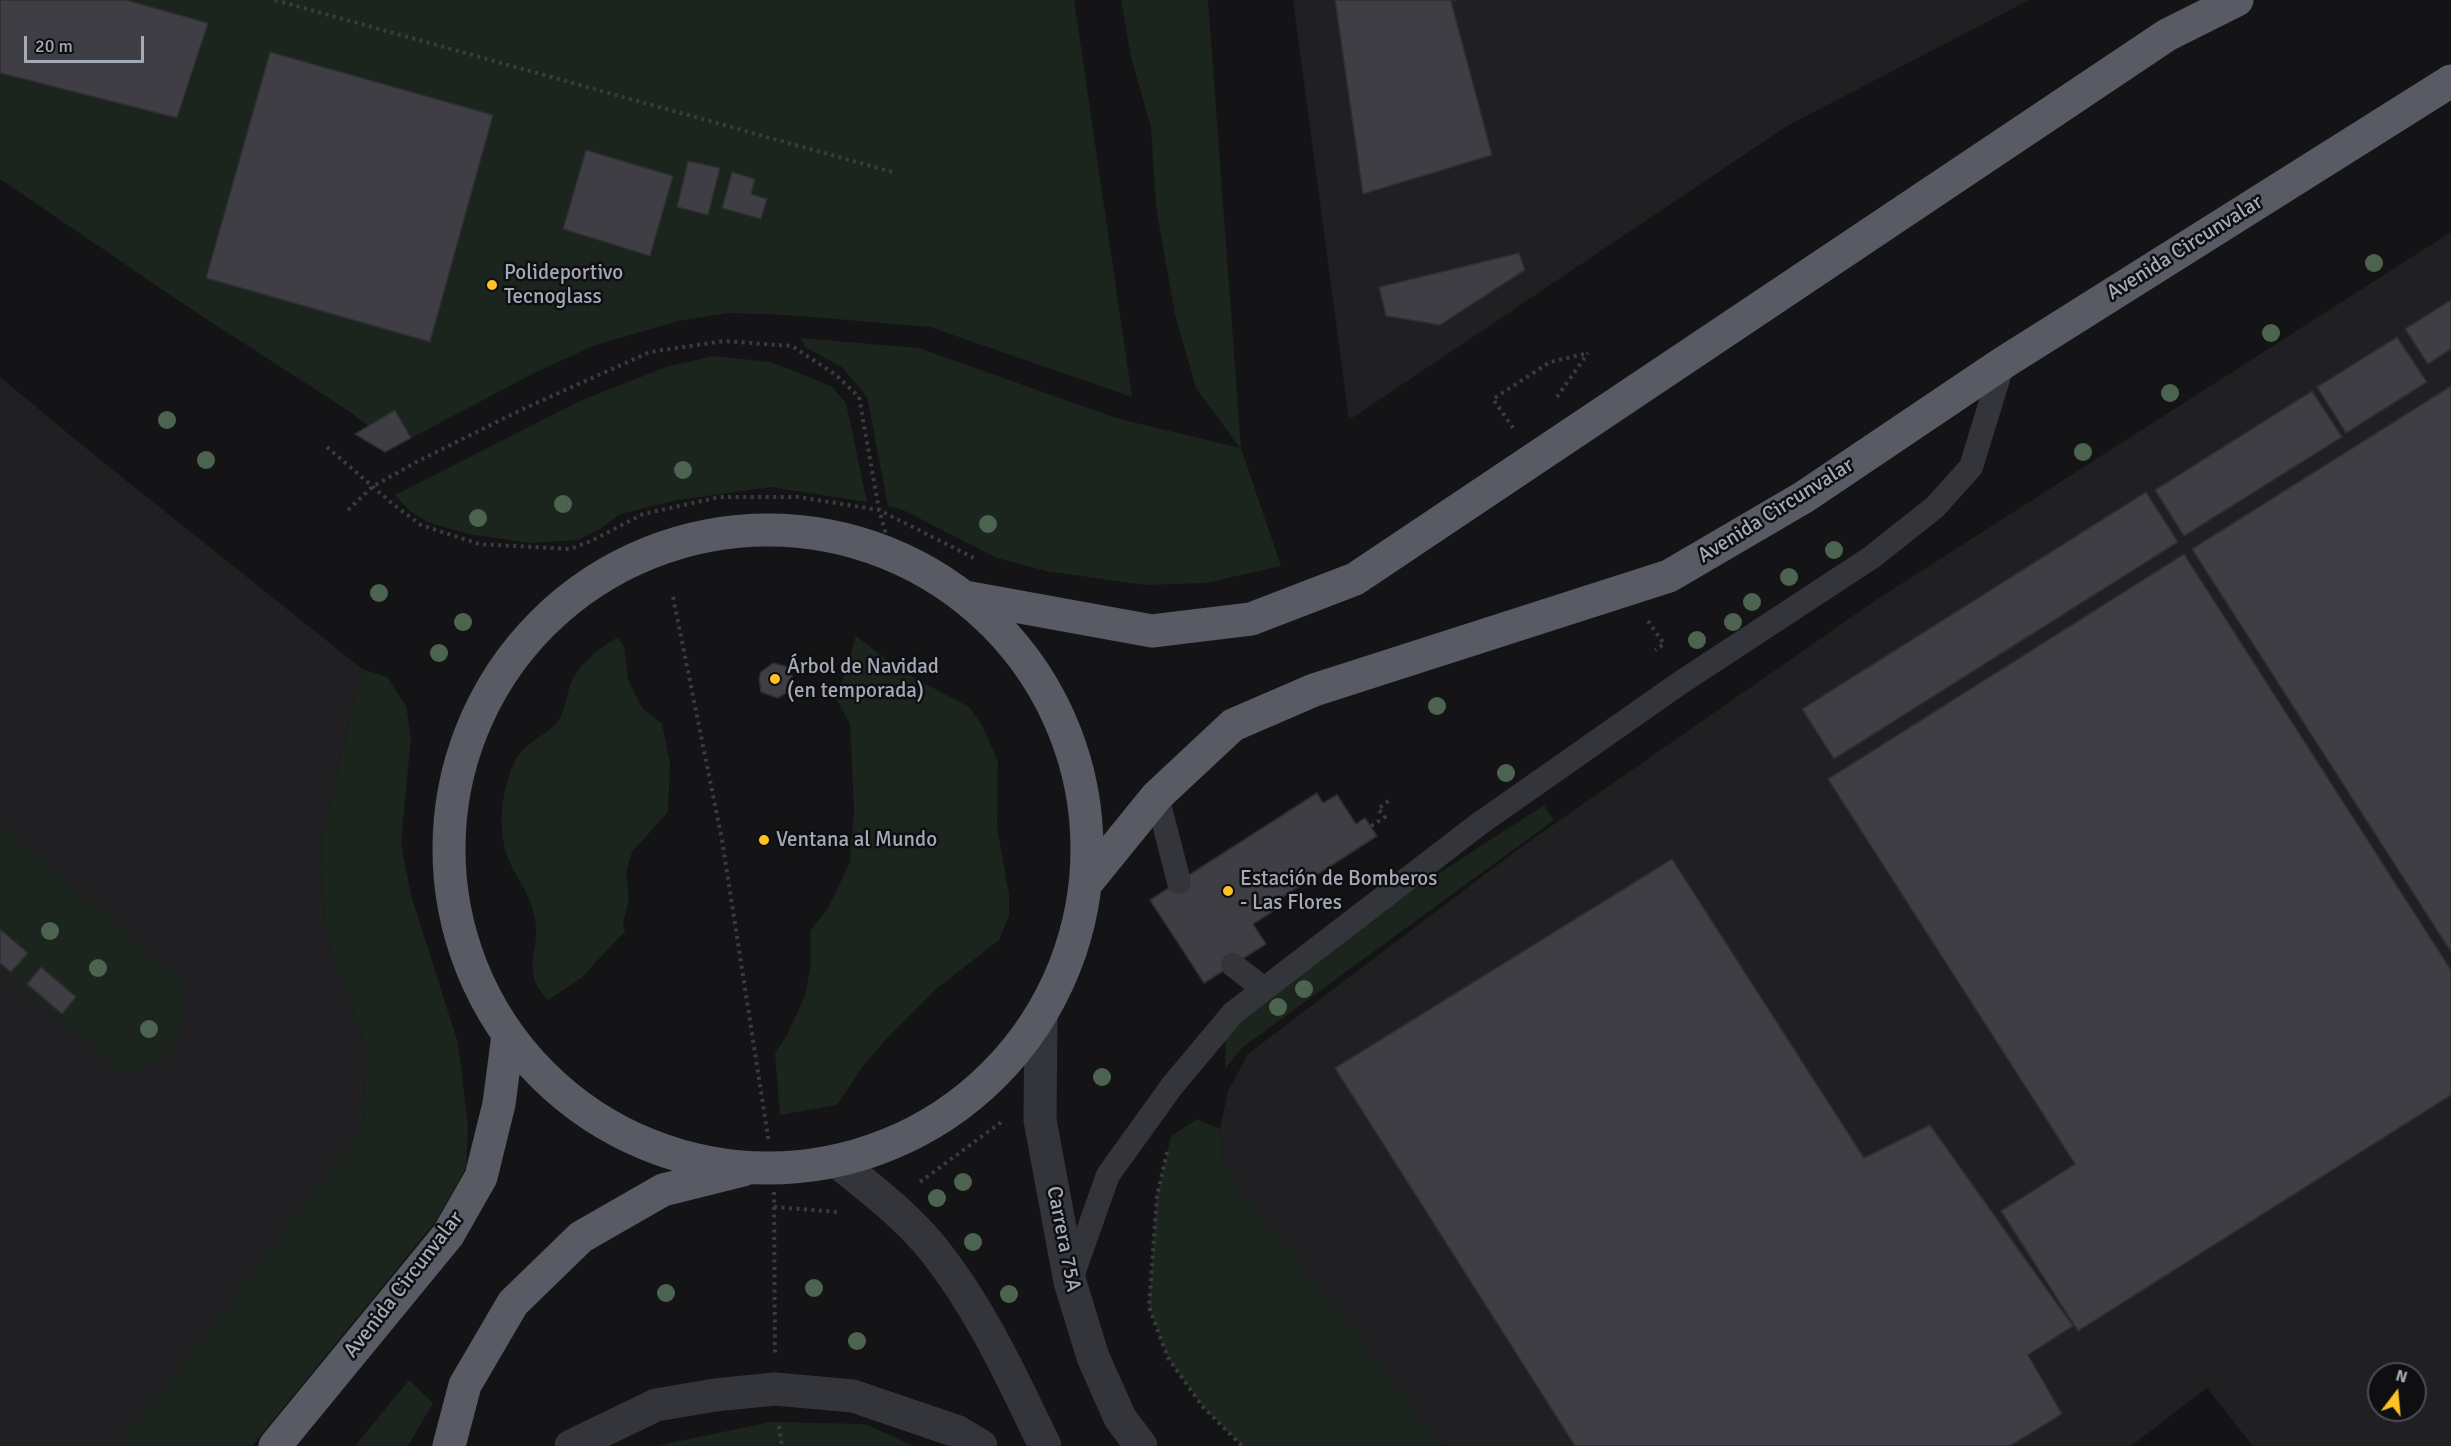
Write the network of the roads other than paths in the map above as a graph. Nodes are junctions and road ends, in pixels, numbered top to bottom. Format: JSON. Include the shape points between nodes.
{"nodes":[{"id":1,"x":2237,"y":0,"type":"edge"},
{"id":2,"x":2451,"y":81,"type":"edge"},
{"id":3,"x":2003,"y":363,"type":"junction"},
{"id":4,"x":965,"y":597,"type":"junction"},
{"id":5,"x":1157,"y":796,"type":"junction"},
{"id":6,"x":1088,"y":881,"type":"junction"},
{"id":7,"x":1179,"y":882,"type":"dead end"},
{"id":8,"x":1233,"y":966,"type":"dead end"},
{"id":9,"x":1264,"y":989,"type":"junction"},
{"id":10,"x":1041,"y":1019,"type":"junction"},
{"id":11,"x":508,"y":1035,"type":"junction"},
{"id":12,"x":839,"y":1163,"type":"junction"},
{"id":13,"x":764,"y":1168,"type":"junction"},
{"id":14,"x":1070,"y":1282,"type":"junction"},
{"id":15,"x":275,"y":1446,"type":"edge"},
{"id":16,"x":449,"y":1446,"type":"edge"},
{"id":17,"x":571,"y":1446,"type":"edge"},
{"id":18,"x":981,"y":1446,"type":"edge"},
{"id":19,"x":1045,"y":1446,"type":"edge"},
{"id":20,"x":1141,"y":1446,"type":"edge"}],
"edges":[{"from":1,"to":4,"type":"highway","via":[[2168,35],[1355,579],[1251,619],[1152,631]]},
{"from":2,"to":3,"type":"highway","name":"Avenida Circunvalar"},
{"from":3,"to":5,"type":"highway","name":"Avenida Circunvalar","via":[[1804,497],[1669,576],[1314,690],[1233,725]]},
{"from":3,"to":9,"type":"lane","via":[[1971,467],[1935,507],[1872,557],[1680,683],[1479,824]]},
{"from":4,"to":6,"type":"highway","via":[[1026,659],[1065,728],[1086,803]]},
{"from":4,"to":11,"type":"highway","via":[[893,558],[841,539],[769,529],[698,537],[630,560],[568,598],[511,656],[470,728],[450,806],[449,886],[469,964]]},
{"from":5,"to":6,"type":"highway","name":"Avenida Circunvalar"},
{"from":5,"to":7,"type":"lane"},
{"from":6,"to":10,"type":"highway","via":[[1073,952]]},
{"from":8,"to":9,"type":"lane"},
{"from":9,"to":14,"type":"lane","via":[[1225,1022],[1172,1086],[1108,1175]]},
{"from":10,"to":12,"type":"highway","via":[[1003,1068],[955,1109],[901,1140]]},
{"from":10,"to":14,"type":"street","name":"Carrera 75A","via":[[1040,1120]]},
{"from":11,"to":13,"type":"highway","via":[[575,1103],[660,1149]]},
{"from":11,"to":15,"type":"highway","name":"Avenida Circunvalar","via":[[499,1104],[476,1187],[448,1234]]},
{"from":12,"to":13,"type":"highway"},
{"from":12,"to":19,"type":"street","via":[[890,1204],[933,1248],[963,1288]]},
{"from":13,"to":16,"type":"highway","via":[[663,1190],[581,1237],[513,1304],[465,1385]]},
{"from":14,"to":20,"type":"street","name":"Carrera 75A","via":[[1093,1357],[1120,1418]]},
{"from":17,"to":18,"type":"street","via":[[656,1405],[775,1389],[853,1396],[956,1431]]}]}
